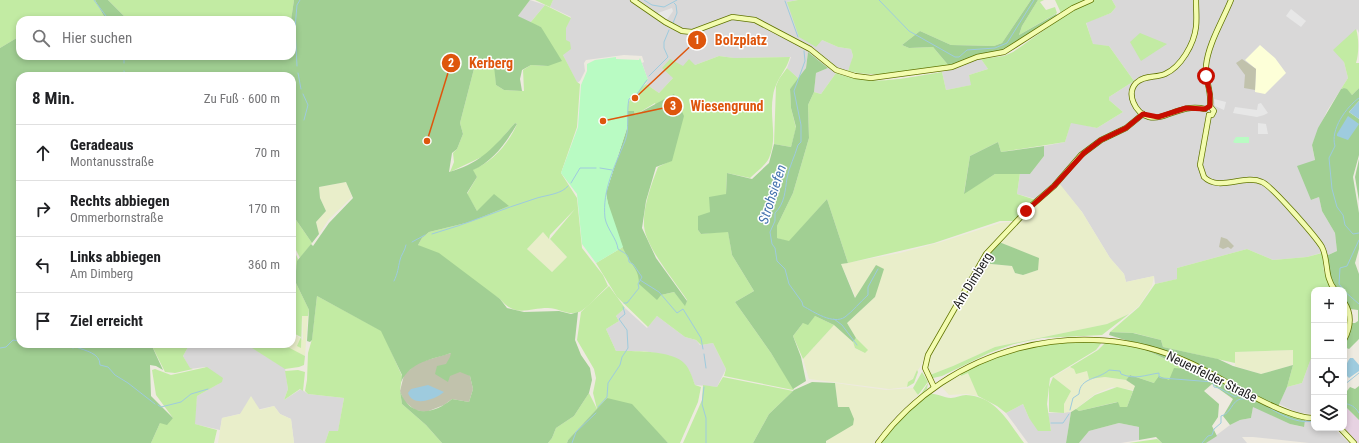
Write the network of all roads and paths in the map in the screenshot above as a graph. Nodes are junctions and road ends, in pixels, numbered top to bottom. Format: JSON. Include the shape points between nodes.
{"nodes":[{"id":1,"x":633,"y":0,"type":"edge"},
{"id":2,"x":1091,"y":0,"type":"edge"},
{"id":3,"x":1196,"y":0,"type":"edge"},
{"id":4,"x":1231,"y":0,"type":"edge"},
{"id":5,"x":1210,"y":106,"type":"junction"},
{"id":6,"x":1205,"y":109,"type":"junction"},
{"id":7,"x":1143,"y":114,"type":"junction"},
{"id":8,"x":1209,"y":115,"type":"junction"},
{"id":9,"x":1334,"y":287,"type":"edge"},
{"id":10,"x":1347,"y":308,"type":"edge"},
{"id":11,"x":1347,"y":331,"type":"edge"},
{"id":12,"x":934,"y":387,"type":"junction"},
{"id":13,"x":1311,"y":418,"type":"edge"},
{"id":14,"x":1343,"y":431,"type":"edge"},
{"id":15,"x":878,"y":443,"type":"edge"},
{"id":16,"x":1354,"y":443,"type":"edge"}],
"edges":[{"from":1,"to":2,"type":"main road","via":[[682,31],[692,32],[732,17],[755,20],[810,48],[836,70],[866,78],[952,67],[977,57],[1004,52],[1060,16]]},
{"from":3,"to":7,"type":"main road","via":[[1196,30],[1179,63],[1164,74],[1140,80],[1133,88],[1133,102]]},
{"from":4,"to":5,"type":"main road","via":[[1207,60],[1206,76]]},
{"from":5,"to":6,"type":"main road"},
{"from":5,"to":8,"type":"main road","via":[[1214,111]]},
{"from":6,"to":7,"type":"main road","via":[[1186,108],[1158,117]]},
{"from":6,"to":8,"type":"main road"},
{"from":7,"to":12,"type":"main road","name":"Am Dimberg","via":[[1126,128],[1101,140],[1081,155],[986,254],[928,355],[925,368]]},
{"from":8,"to":9,"type":"main road","via":[[1200,164],[1201,173],[1212,183],[1256,180],[1268,186],[1321,246],[1327,273]]},
{"from":10,"to":11,"type":"main road","via":[[1350,322]]},
{"from":12,"to":13,"type":"main road","name":"Neuenfelder Straße","via":[[976,362],[1016,347],[1042,342],[1105,340],[1143,346],[1166,353],[1189,362],[1293,415]]},
{"from":12,"to":15,"type":"main road","name":"Neuenfelder Straße","via":[[902,415]]},
{"from":14,"to":16,"type":"main road"}]}
